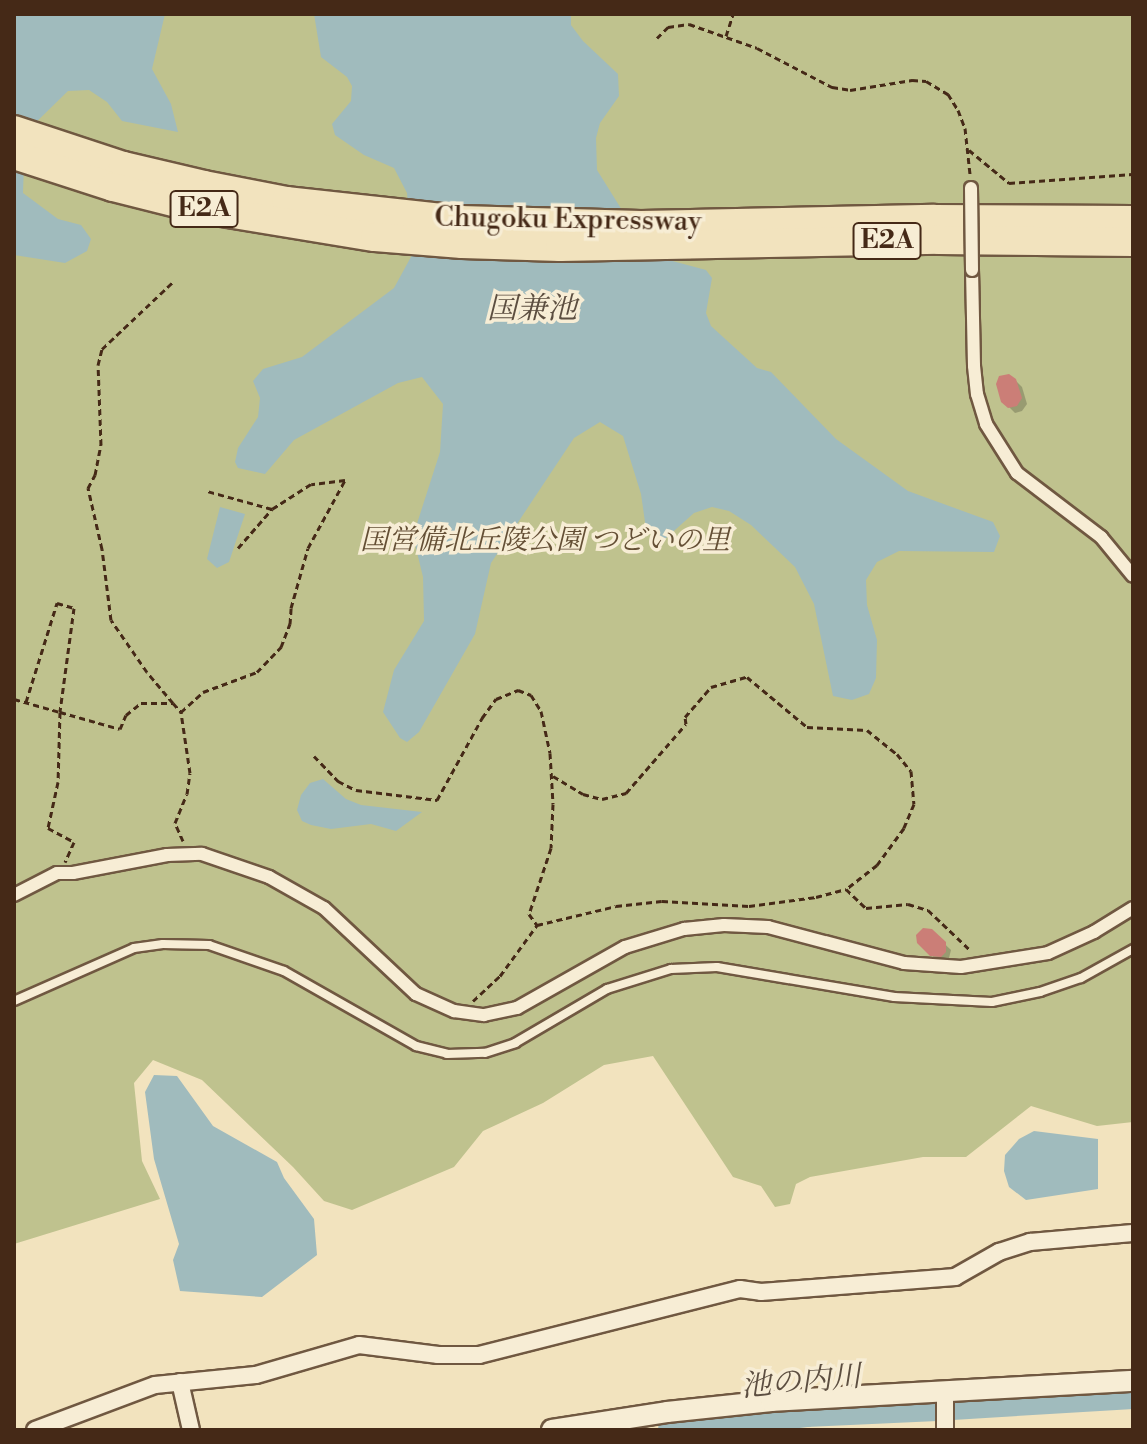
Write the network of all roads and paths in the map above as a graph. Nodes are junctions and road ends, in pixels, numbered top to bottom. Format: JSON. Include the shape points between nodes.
{"nodes":[{"id":1,"x":733,"y":14,"type":"edge"},
{"id":2,"x":726,"y":36,"type":"junction"},
{"id":3,"x":657,"y":38,"type":"dead end"},
{"id":4,"x":14,"y":130,"type":"edge"},
{"id":5,"x":967,"y":149,"type":"junction"},
{"id":6,"x":32,"y":154,"type":"edge"},
{"id":7,"x":1133,"y":174,"type":"edge"},
{"id":8,"x":971,"y":188,"type":"joint"},
{"id":9,"x":1133,"y":220,"type":"edge"},
{"id":10,"x":641,"y":236,"type":"junction"},
{"id":11,"x":1133,"y":242,"type":"edge"},
{"id":12,"x":174,"y":281,"type":"dead end"},
{"id":13,"x":207,"y":491,"type":"dead end"},
{"id":14,"x":272,"y":509,"type":"junction"},
{"id":15,"x":238,"y":548,"type":"dead end"},
{"id":16,"x":1133,"y":576,"type":"edge"},
{"id":17,"x":14,"y":699,"type":"edge"},
{"id":18,"x":26,"y":702,"type":"junction"},
{"id":19,"x":173,"y":703,"type":"junction"},
{"id":20,"x":60,"y":712,"type":"junction"},
{"id":21,"x":181,"y":712,"type":"junction"},
{"id":22,"x":314,"y":756,"type":"dead end"},
{"id":23,"x":551,"y":775,"type":"junction"},
{"id":24,"x":196,"y":856,"type":"junction"},
{"id":25,"x":65,"y":873,"type":"junction"},
{"id":26,"x":846,"y":889,"type":"junction"},
{"id":27,"x":14,"y":895,"type":"edge"},
{"id":28,"x":1133,"y":908,"type":"edge"},
{"id":29,"x":537,"y":925,"type":"junction"},
{"id":30,"x":1133,"y":949,"type":"edge"},
{"id":31,"x":990,"y":965,"type":"junction"},
{"id":32,"x":14,"y":1001,"type":"edge"},
{"id":33,"x":472,"y":1013,"type":"junction"},
{"id":34,"x":1133,"y":1233,"type":"edge"},
{"id":35,"x":1133,"y":1381,"type":"edge"},
{"id":36,"x":180,"y":1382,"type":"junction"},
{"id":37,"x":945,"y":1390,"type":"junction"},
{"id":38,"x":35,"y":1430,"type":"edge"},
{"id":39,"x":191,"y":1430,"type":"edge"},
{"id":40,"x":552,"y":1430,"type":"edge"},
{"id":41,"x":945,"y":1430,"type":"edge"}],
"edges":[{"from":1,"to":2,"type":"path"},
{"from":2,"to":3,"type":"path","via":[[677,23]]},
{"from":2,"to":5,"type":"path","via":[[832,87],[865,90],[926,81],[953,102],[965,128]]},
{"from":4,"to":6,"type":"highway","name":"Chugoku Expressway","number":"E2A"},
{"from":5,"to":7,"type":"path","via":[[1009,183]]},
{"from":5,"to":8,"type":"path"},
{"from":6,"to":10,"type":"highway","name":"Chugoku Expressway","number":"E2A","via":[[197,208],[560,247]]},
{"from":8,"to":16,"type":"street","bridge":true,"via":[[974,366],[986,424],[1017,473],[1101,537]]},
{"from":9,"to":10,"type":"highway","name":"Chugoku Expressway","number":"E2A","via":[[934,219]]},
{"from":10,"to":11,"type":"highway","name":"Chugoku Expressway","number":"E2A"},
{"from":12,"to":19,"type":"path","via":[[102,349],[102,432],[88,488],[111,620]]},
{"from":13,"to":14,"type":"path"},
{"from":14,"to":15,"type":"path"},
{"from":14,"to":21,"type":"path","via":[[311,484],[345,480],[304,558],[281,647],[257,672],[203,692]]},
{"from":17,"to":18,"type":"path"},
{"from":18,"to":20,"type":"path"},
{"from":18,"to":20,"type":"path","via":[[57,603],[74,608]]},
{"from":19,"to":20,"type":"path","via":[[141,703],[126,715],[120,729]]},
{"from":19,"to":21,"type":"path"},
{"from":20,"to":25,"type":"path","via":[[58,782],[48,828],[74,842],[65,858]]},
{"from":21,"to":24,"type":"path","via":[[190,773],[175,823]]},
{"from":22,"to":23,"type":"path","via":[[338,781],[356,790],[437,800],[482,718],[496,699],[518,690],[531,695],[541,711]]},
{"from":23,"to":26,"type":"path","via":[[562,785],[602,799],[626,793],[711,687],[747,677],[807,727],[867,730],[911,771],[915,794],[904,828],[877,865]]},
{"from":23,"to":29,"type":"path","via":[[551,848],[530,905],[531,921]]},
{"from":24,"to":25,"type":"street","via":[[139,859]]},
{"from":24,"to":33,"type":"street","via":[[239,864],[296,891],[360,939],[416,994]]},
{"from":25,"to":27,"type":"street"},
{"from":26,"to":29,"type":"path","via":[[749,906],[662,901],[616,906]]},
{"from":26,"to":31,"type":"path","via":[[866,908],[908,904],[928,910]]},
{"from":28,"to":31,"type":"street","via":[[1048,953]]},
{"from":29,"to":33,"type":"path","via":[[500,976],[473,1000]]},
{"from":30,"to":32,"type":"lane","via":[[1081,978],[992,1002],[894,997],[717,967],[671,969],[607,989],[515,1043],[485,1053],[447,1054],[416,1046],[284,971],[245,954],[198,944],[134,948]]},
{"from":31,"to":33,"type":"street","via":[[904,963],[788,931],[705,926],[625,947],[517,1008]]},
{"from":34,"to":36,"type":"street","via":[[1030,1242],[999,1252],[955,1277],[761,1292],[740,1289],[479,1355],[359,1345],[256,1375]]},
{"from":35,"to":37,"type":"street"},
{"from":36,"to":38,"type":"street","via":[[155,1385]]},
{"from":36,"to":39,"type":"street"},
{"from":37,"to":40,"type":"street","via":[[712,1407]]},
{"from":37,"to":41,"type":"street"}]}
